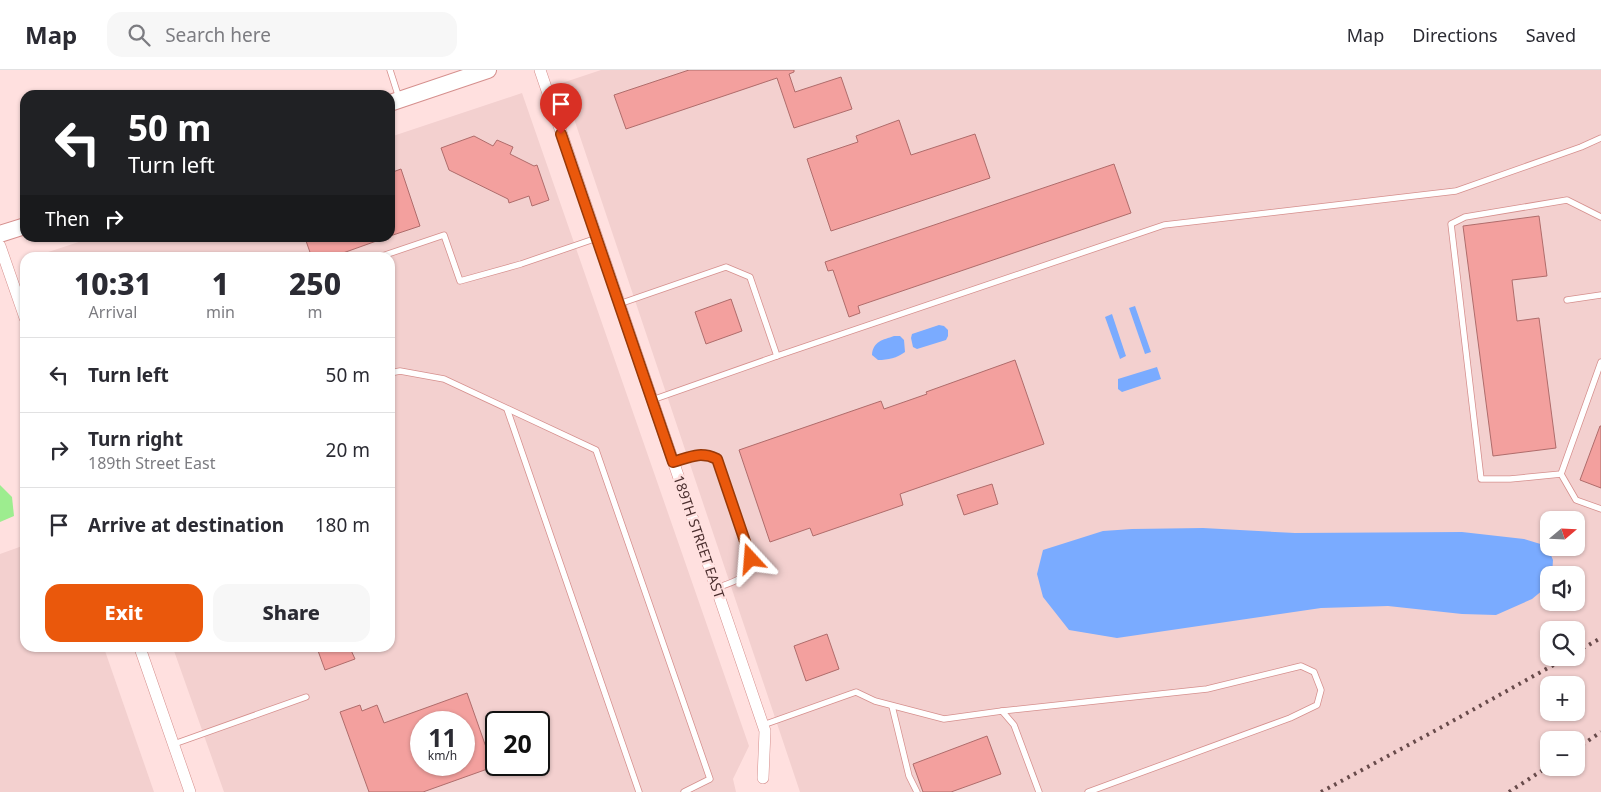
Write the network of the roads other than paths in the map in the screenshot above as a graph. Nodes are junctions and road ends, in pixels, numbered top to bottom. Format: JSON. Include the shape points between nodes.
{"nodes":[{"id":1,"x":390,"y":70,"type":"edge"},
{"id":2,"x":488,"y":70,"type":"edge"},
{"id":3,"x":540,"y":70,"type":"edge"},
{"id":4,"x":393,"y":90,"type":"edge"},
{"id":5,"x":395,"y":101,"type":"edge"},
{"id":6,"x":1601,"y":138,"type":"edge"},
{"id":7,"x":1601,"y":217,"type":"edge"},
{"id":8,"x":20,"y":228,"type":"edge"},
{"id":9,"x":0,"y":234,"type":"edge"},
{"id":10,"x":597,"y":238,"type":"junction"},
{"id":11,"x":0,"y":246,"type":"edge"},
{"id":12,"x":394,"y":252,"type":"edge"},
{"id":13,"x":1601,"y":295,"type":"edge"},
{"id":14,"x":1567,"y":300,"type":"dead end"},
{"id":15,"x":20,"y":304,"type":"edge"},
{"id":16,"x":619,"y":304,"type":"junction"},
{"id":17,"x":777,"y":356,"type":"junction"},
{"id":18,"x":1601,"y":362,"type":"edge"},
{"id":19,"x":395,"y":372,"type":"edge"},
{"id":20,"x":652,"y":400,"type":"junction"},
{"id":21,"x":507,"y":409,"type":"junction"},
{"id":22,"x":673,"y":462,"type":"junction"},
{"id":23,"x":1561,"y":474,"type":"junction"},
{"id":24,"x":1601,"y":509,"type":"edge"},
{"id":25,"x":716,"y":588,"type":"junction"},
{"id":26,"x":141,"y":652,"type":"edge"},
{"id":27,"x":306,"y":697,"type":"dead end"},
{"id":28,"x":892,"y":706,"type":"junction"},
{"id":29,"x":1002,"y":711,"type":"junction"},
{"id":30,"x":763,"y":725,"type":"junction"},
{"id":31,"x":174,"y":744,"type":"junction"},
{"id":32,"x":763,"y":778,"type":"dead end"},
{"id":33,"x":190,"y":792,"type":"edge"},
{"id":34,"x":639,"y":792,"type":"edge"},
{"id":35,"x":684,"y":792,"type":"edge"},
{"id":36,"x":917,"y":792,"type":"edge"},
{"id":37,"x":1039,"y":792,"type":"edge"},
{"id":38,"x":1088,"y":792,"type":"edge"}],
"edges":[{"from":1,"to":4,"type":"lane"},
{"from":2,"to":5,"type":"main road"},
{"from":3,"to":10,"type":"street","name":"189TH STREET EAST"},
{"from":6,"to":17,"type":"lane","via":[[1456,191],[1164,225]]},
{"from":7,"to":23,"type":"lane","via":[[1567,200],[1465,217],[1451,224],[1482,479]]},
{"from":8,"to":9,"type":"main road"},
{"from":10,"to":12,"type":"lane","via":[[460,282],[444,235]]},
{"from":10,"to":16,"type":"street","name":"189TH STREET EAST"},
{"from":11,"to":15,"type":"street"},
{"from":13,"to":14,"type":"lane"},
{"from":16,"to":17,"type":"lane","via":[[726,267],[750,277]]},
{"from":16,"to":20,"type":"street","name":"189TH STREET EAST"},
{"from":17,"to":20,"type":"lane"},
{"from":18,"to":23,"type":"lane"},
{"from":19,"to":21,"type":"lane","via":[[444,379]]},
{"from":20,"to":22,"type":"street","name":"189TH STREET EAST"},
{"from":21,"to":34,"type":"lane"},
{"from":21,"to":35,"type":"lane","via":[[596,450],[710,779]]},
{"from":22,"to":25,"type":"street","name":"189TH STREET EAST"},
{"from":22,"to":25,"type":"lane","via":[[697,454],[717,459],[752,564],[740,580]]},
{"from":23,"to":24,"type":"lane","via":[[1576,500]]},
{"from":25,"to":30,"type":"street","name":"189TH STREET EAST"},
{"from":26,"to":31,"type":"street"},
{"from":27,"to":31,"type":"lane"},
{"from":28,"to":29,"type":"lane","via":[[944,719]]},
{"from":28,"to":30,"type":"lane","via":[[856,692]]},
{"from":28,"to":36,"type":"lane","via":[[909,776]]},
{"from":29,"to":37,"type":"lane","via":[[1014,725]]},
{"from":29,"to":38,"type":"lane","via":[[1207,689],[1301,666],[1314,672],[1321,690],[1317,705],[1290,718]]},
{"from":30,"to":32,"type":"street","name":"189TH STREET EAST"},
{"from":31,"to":33,"type":"street"}]}
